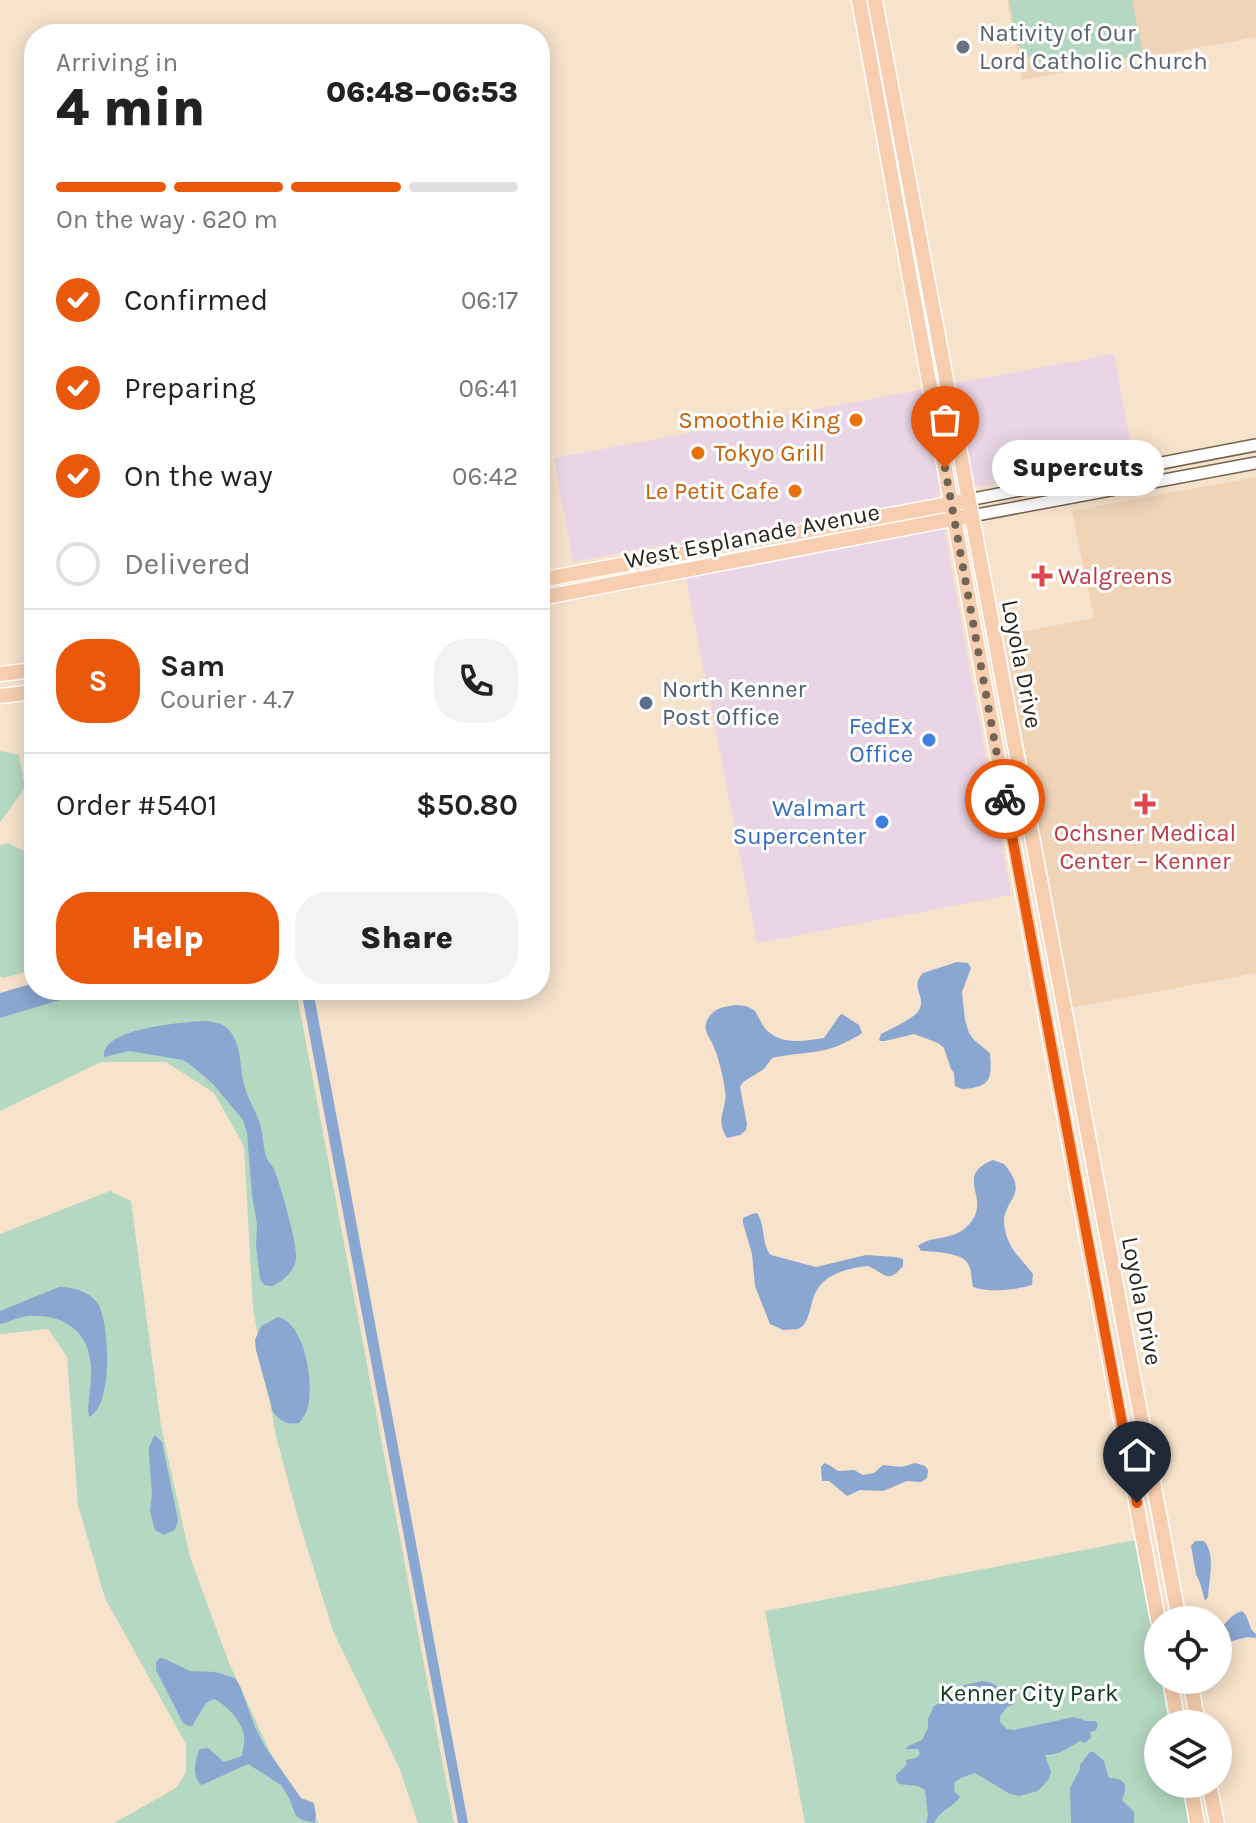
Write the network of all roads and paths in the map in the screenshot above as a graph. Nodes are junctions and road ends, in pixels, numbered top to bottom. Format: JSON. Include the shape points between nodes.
{"nodes":[{"id":1,"x":859,"y":0,"type":"edge"},
{"id":2,"x":875,"y":0,"type":"edge"},
{"id":3,"x":1256,"y":445,"type":"edge"},
{"id":4,"x":1256,"y":463,"type":"edge"},
{"id":5,"x":962,"y":465,"type":"junction"},
{"id":6,"x":945,"y":468,"type":"junction"},
{"id":7,"x":968,"y":500,"type":"junction"},
{"id":8,"x":951,"y":503,"type":"junction"},
{"id":9,"x":971,"y":516,"type":"junction"},
{"id":10,"x":954,"y":519,"type":"junction"},
{"id":11,"x":833,"y":525,"type":"junction"},
{"id":12,"x":751,"y":540,"type":"junction"},
{"id":13,"x":837,"y":542,"type":"junction"},
{"id":14,"x":667,"y":556,"type":"junction"},
{"id":15,"x":754,"y":558,"type":"junction"},
{"id":16,"x":579,"y":573,"type":"junction"},
{"id":17,"x":671,"y":574,"type":"junction"},
{"id":18,"x":550,"y":578,"type":"edge"},
{"id":19,"x":583,"y":590,"type":"junction"},
{"id":20,"x":550,"y":596,"type":"edge"},
{"id":21,"x":24,"y":671,"type":"edge"},
{"id":22,"x":0,"y":674,"type":"edge"},
{"id":23,"x":24,"y":693,"type":"edge"},
{"id":24,"x":0,"y":696,"type":"edge"},
{"id":25,"x":1039,"y":869,"type":"junction"},
{"id":26,"x":1019,"y":873,"type":"junction"},
{"id":27,"x":1090,"y":1144,"type":"junction"},
{"id":28,"x":1071,"y":1148,"type":"junction"},
{"id":29,"x":1117,"y":1291,"type":"junction"},
{"id":30,"x":1098,"y":1294,"type":"junction"},
{"id":31,"x":1127,"y":1346,"type":"junction"},
{"id":32,"x":1108,"y":1349,"type":"junction"},
{"id":33,"x":1156,"y":1500,"type":"junction"},
{"id":34,"x":1137,"y":1503,"type":"junction"},
{"id":35,"x":1155,"y":1606,"type":"edge"},
{"id":36,"x":1176,"y":1606,"type":"edge"},
{"id":37,"x":1193,"y":1798,"type":"edge"},
{"id":38,"x":1212,"y":1798,"type":"edge"},
{"id":39,"x":1197,"y":1823,"type":"edge"},
{"id":40,"x":1217,"y":1823,"type":"edge"}],
"edges":[{"from":1,"to":6,"type":"main road","name":"Loyola Drive"},
{"from":2,"to":5,"type":"main road","name":"Loyola Drive"},
{"from":3,"to":7,"type":"street","name":"West Esplanade Avenue"},
{"from":4,"to":9,"type":"street","name":"West Esplanade Avenue"},
{"from":5,"to":6,"type":"main road"},
{"from":5,"to":7,"type":"main road","name":"Loyola Drive"},
{"from":6,"to":8,"type":"main road","name":"Loyola Drive"},
{"from":7,"to":8,"type":"main road","name":"West Esplanade Avenue"},
{"from":7,"to":9,"type":"main road","name":"Loyola Drive"},
{"from":8,"to":10,"type":"main road","name":"Loyola Drive"},
{"from":8,"to":11,"type":"main road","name":"West Esplanade Avenue"},
{"from":9,"to":10,"type":"main road","name":"West Esplanade Avenue"},
{"from":9,"to":25,"type":"main road","name":"Loyola Drive"},
{"from":10,"to":13,"type":"main road","name":"West Esplanade Avenue"},
{"from":10,"to":26,"type":"main road","name":"Loyola Drive"},
{"from":11,"to":12,"type":"main road","name":"West Esplanade Avenue"},
{"from":11,"to":13,"type":"main road"},
{"from":12,"to":14,"type":"main road","name":"West Esplanade Avenue"},
{"from":12,"to":15,"type":"main road"},
{"from":13,"to":15,"type":"main road","name":"West Esplanade Avenue"},
{"from":14,"to":16,"type":"main road","name":"West Esplanade Avenue"},
{"from":14,"to":17,"type":"main road"},
{"from":15,"to":17,"type":"main road","name":"West Esplanade Avenue"},
{"from":16,"to":18,"type":"main road","name":"West Esplanade Avenue"},
{"from":16,"to":19,"type":"main road"},
{"from":17,"to":19,"type":"main road","name":"West Esplanade Avenue"},
{"from":19,"to":20,"type":"main road","name":"West Esplanade Avenue"},
{"from":21,"to":22,"type":"main road"},
{"from":23,"to":24,"type":"main road"},
{"from":25,"to":26,"type":"main road"},
{"from":25,"to":27,"type":"main road","name":"Loyola Drive"},
{"from":26,"to":28,"type":"main road","name":"Loyola Drive"},
{"from":27,"to":28,"type":"main road"},
{"from":27,"to":29,"type":"main road","name":"Loyola Drive"},
{"from":28,"to":30,"type":"main road","name":"Loyola Drive"},
{"from":29,"to":30,"type":"main road"},
{"from":29,"to":31,"type":"main road","name":"Loyola Drive"},
{"from":30,"to":32,"type":"main road","name":"Loyola Drive"},
{"from":31,"to":32,"type":"main road"},
{"from":31,"to":33,"type":"main road","name":"Loyola Drive"},
{"from":32,"to":34,"type":"main road","name":"Loyola Drive"},
{"from":33,"to":34,"type":"main road"},
{"from":33,"to":36,"type":"main road","name":"Loyola Drive"},
{"from":34,"to":35,"type":"main road","name":"Loyola Drive"},
{"from":37,"to":39,"type":"main road"},
{"from":38,"to":40,"type":"main road"}]}
